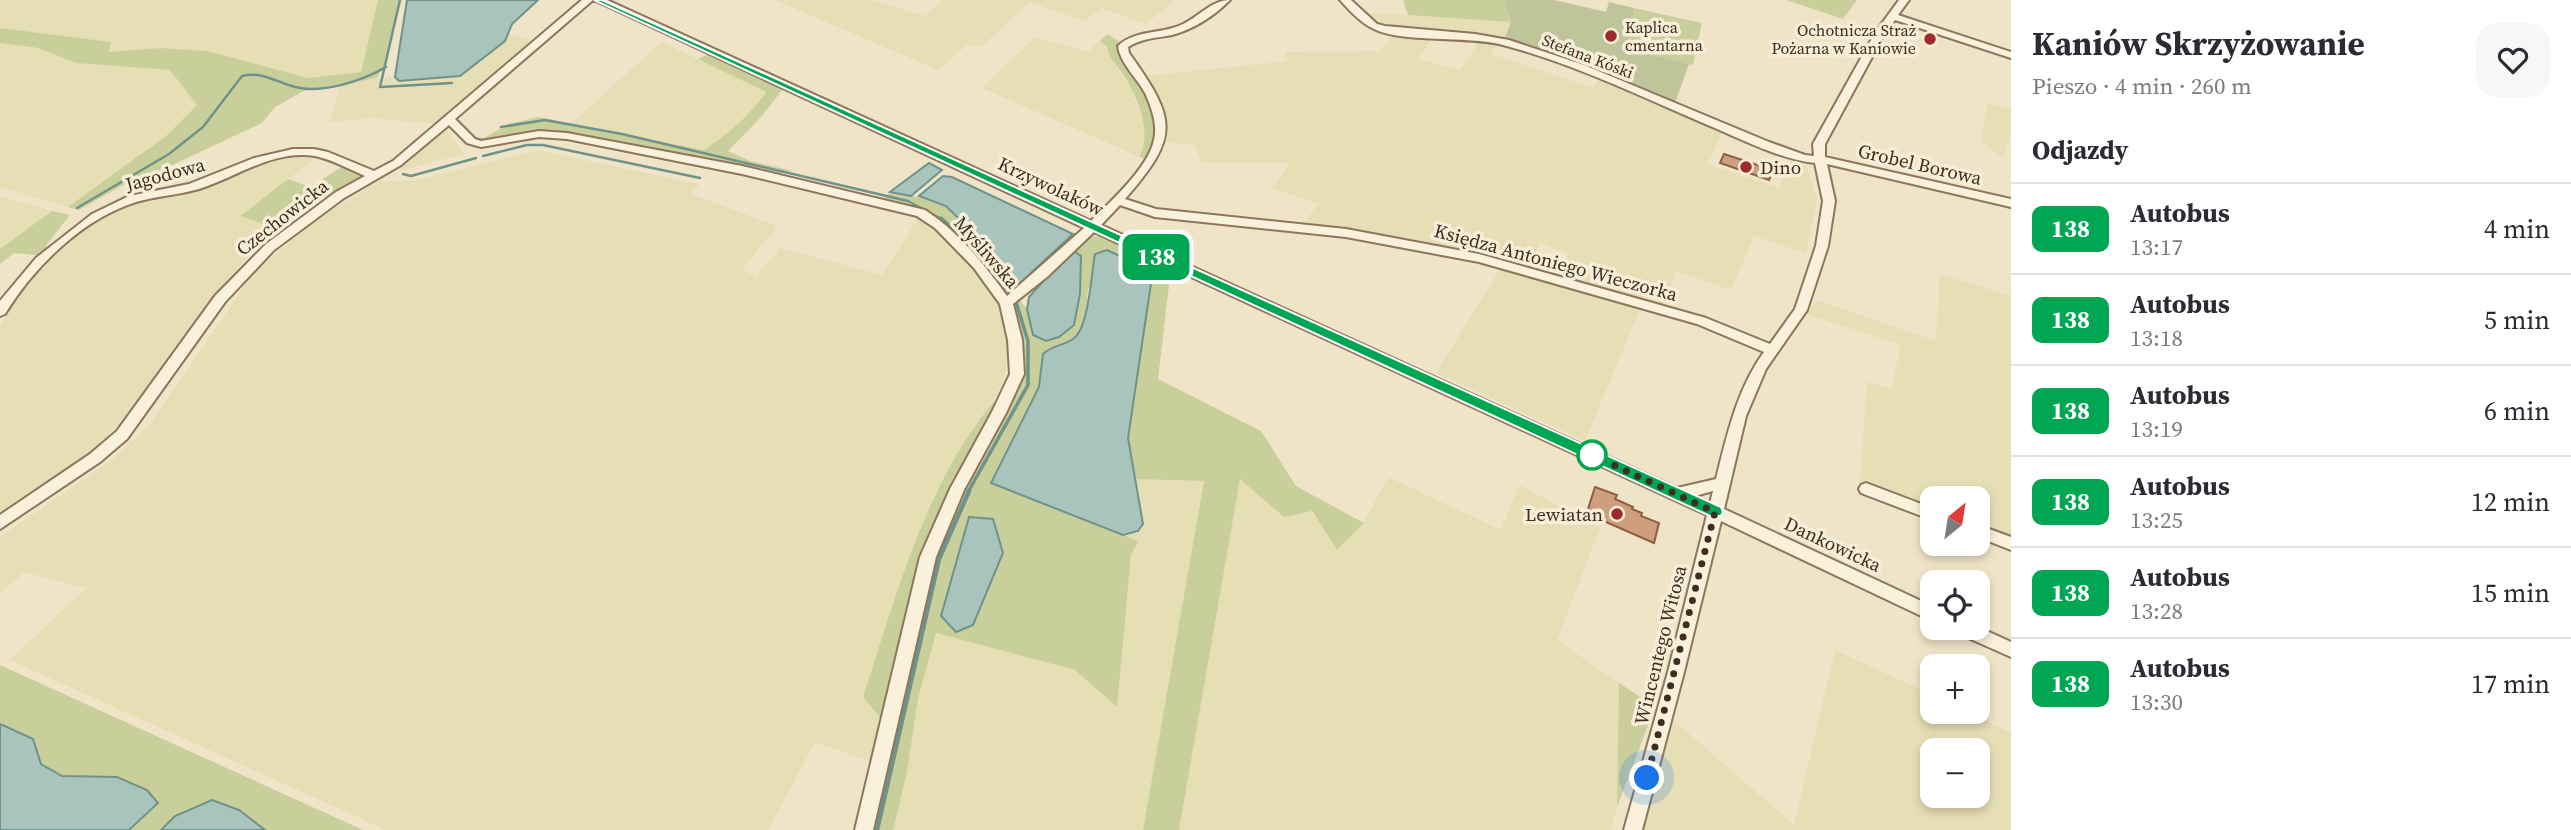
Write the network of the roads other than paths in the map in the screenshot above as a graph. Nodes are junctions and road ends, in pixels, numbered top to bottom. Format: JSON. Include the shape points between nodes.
{"nodes":[{"id":1,"x":588,"y":0,"type":"edge"},
{"id":2,"x":598,"y":0,"type":"edge"},
{"id":3,"x":1225,"y":0,"type":"edge"},
{"id":4,"x":1345,"y":0,"type":"edge"},
{"id":5,"x":1904,"y":0,"type":"edge"},
{"id":6,"x":1893,"y":16,"type":"junction"},
{"id":7,"x":2011,"y":55,"type":"edge"},
{"id":8,"x":449,"y":119,"type":"junction"},
{"id":9,"x":1820,"y":160,"type":"junction"},
{"id":10,"x":374,"y":176,"type":"junction"},
{"id":11,"x":1117,"y":200,"type":"junction"},
{"id":12,"x":2011,"y":203,"type":"edge"},
{"id":13,"x":1092,"y":226,"type":"junction"},
{"id":14,"x":1006,"y":303,"type":"junction"},
{"id":15,"x":0,"y":311,"type":"edge"},
{"id":16,"x":1772,"y":350,"type":"junction"},
{"id":17,"x":1723,"y":483,"type":"junction"},
{"id":18,"x":1866,"y":489,"type":"dead end"},
{"id":19,"x":1677,"y":494,"type":"junction"},
{"id":20,"x":1920,"y":509,"type":"edge"},
{"id":21,"x":1715,"y":512,"type":"junction"},
{"id":22,"x":0,"y":523,"type":"edge"},
{"id":23,"x":1990,"y":536,"type":"edge"},
{"id":24,"x":2011,"y":544,"type":"edge"},
{"id":25,"x":1920,"y":608,"type":"edge"},
{"id":26,"x":1989,"y":640,"type":"edge"},
{"id":27,"x":2011,"y":650,"type":"edge"},
{"id":28,"x":864,"y":830,"type":"edge"},
{"id":29,"x":1633,"y":830,"type":"edge"}],
"edges":[{"from":1,"to":8,"type":"street","name":"Czechowicka"},
{"from":2,"to":13,"type":"street","name":"Krzywolaków"},
{"from":3,"to":11,"type":"street","via":[[1200,21],[1130,40],[1123,46],[1153,96],[1160,141],[1153,159]]},
{"from":4,"to":9,"type":"street","name":"Stefana Kóski","via":[[1374,26],[1505,42],[1595,73],[1769,146]]},
{"from":5,"to":6,"type":"street"},
{"from":6,"to":7,"type":"street"},
{"from":6,"to":9,"type":"street","via":[[1819,144]]},
{"from":8,"to":10,"type":"street","name":"Czechowicka","via":[[397,163]]},
{"from":8,"to":14,"type":"street","name":"Myśliwska","via":[[471,141],[481,144],[539,134],[567,136],[742,170],[921,213],[978,265]]},
{"from":9,"to":12,"type":"street","name":"Grobel Borowa"},
{"from":9,"to":16,"type":"street","name":"Wincentego Witosa","via":[[1829,201],[1822,246],[1801,310]]},
{"from":10,"to":15,"type":"street","name":"Jagodowa","via":[[331,157],[293,152],[191,187],[134,199],[105,210],[69,233],[7,297]]},
{"from":10,"to":22,"type":"street","name":"Czechowicka","via":[[307,217],[243,272],[115,441]]},
{"from":11,"to":13,"type":"street"},
{"from":11,"to":16,"type":"street","name":"Księdza Antoniego Wieczorka","via":[[1155,213],[1346,233],[1479,258],[1701,321]]},
{"from":13,"to":14,"type":"street"},
{"from":13,"to":19,"type":"street","name":"Krzywolaków"},
{"from":14,"to":28,"type":"street","name":"Myśliwska","via":[[1017,374],[957,489],[928,557]]},
{"from":16,"to":17,"type":"street","name":"Wincentego Witosa","via":[[1746,396]]},
{"from":17,"to":19,"type":"street"},
{"from":17,"to":21,"type":"street","name":"Wincentego Witosa"},
{"from":18,"to":20,"type":"street"},
{"from":19,"to":21,"type":"street","name":"Krzywolaków"},
{"from":21,"to":25,"type":"street","name":"Dankowicka"},
{"from":21,"to":29,"type":"street","name":"Wincentego Witosa"},
{"from":23,"to":24,"type":"street"},
{"from":26,"to":27,"type":"street"}]}
